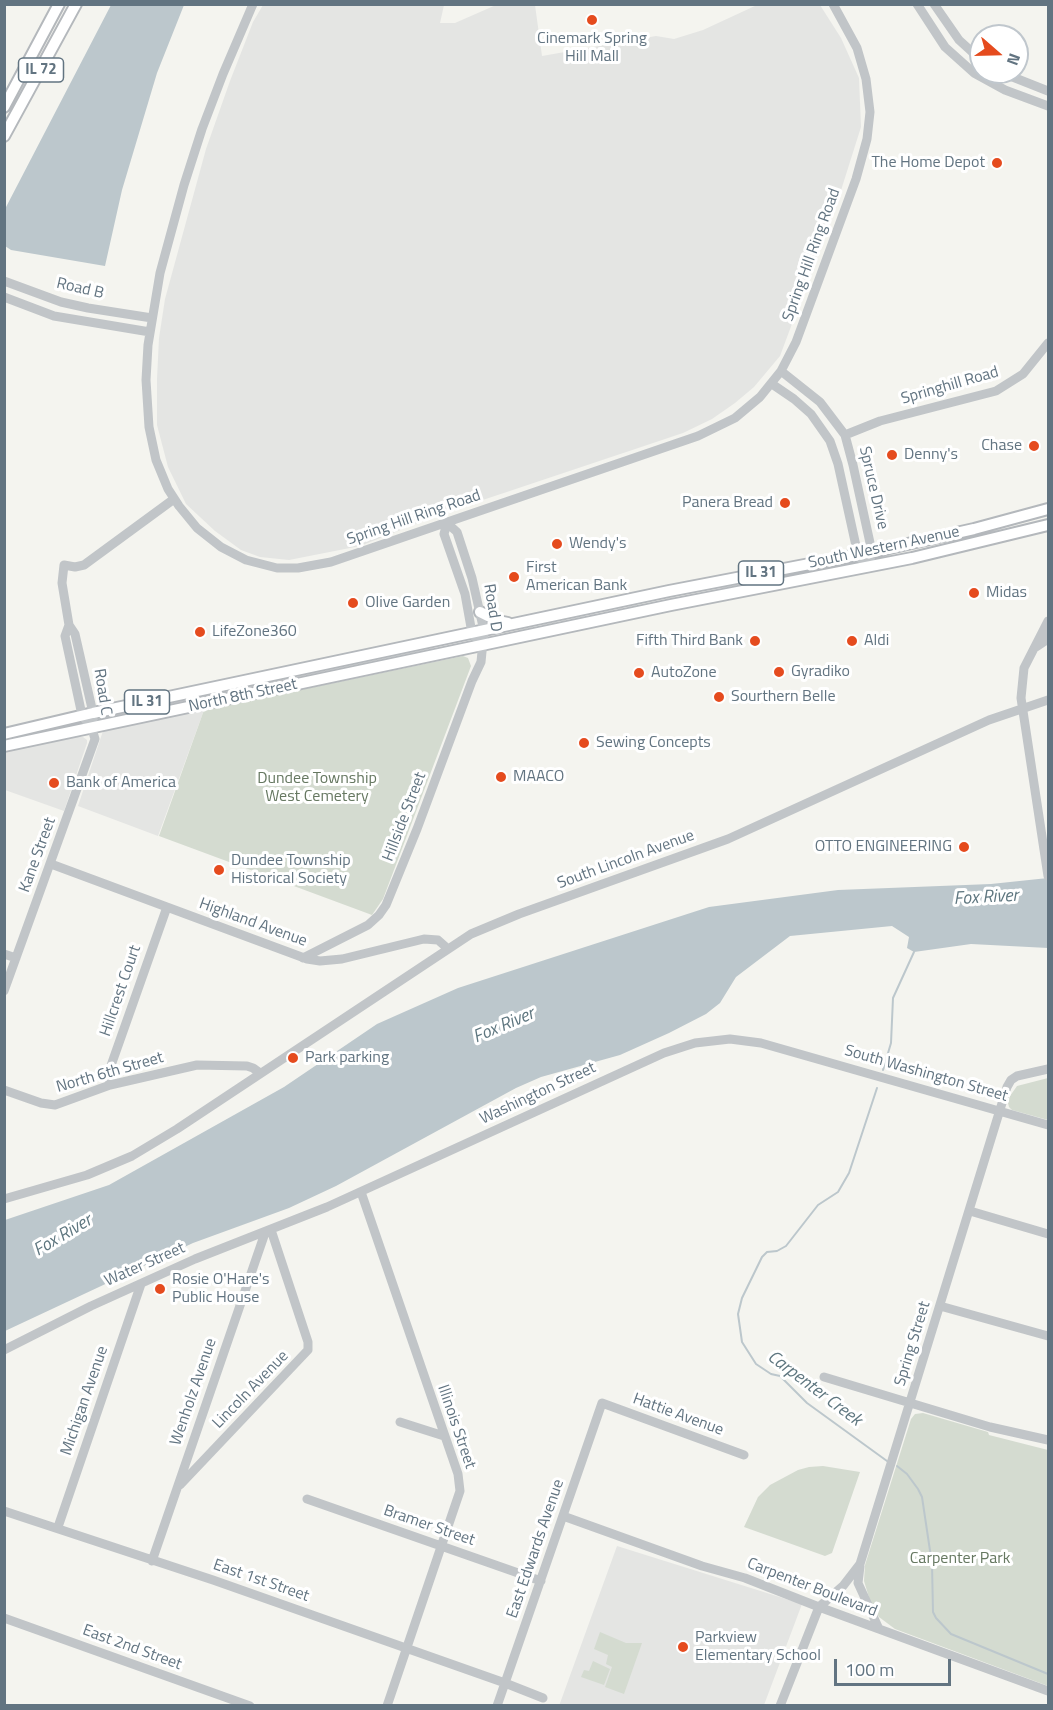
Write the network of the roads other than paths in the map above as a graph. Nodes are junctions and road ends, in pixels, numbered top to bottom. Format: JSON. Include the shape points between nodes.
{"nodes":[{"id":1,"x":59,"y":4,"type":"edge"},
{"id":2,"x":76,"y":4,"type":"edge"},
{"id":3,"x":253,"y":4,"type":"edge"},
{"id":4,"x":832,"y":4,"type":"edge"},
{"id":5,"x":917,"y":4,"type":"edge"},
{"id":6,"x":934,"y":4,"type":"edge"},
{"id":7,"x":949,"y":28,"type":"junction"},
{"id":8,"x":937,"y":36,"type":"junction"},
{"id":9,"x":969,"y":51,"type":"edge"},
{"id":10,"x":1029,"y":83,"type":"edge"},
{"id":11,"x":1048,"y":91,"type":"edge"},
{"id":12,"x":1048,"y":106,"type":"edge"},
{"id":13,"x":4,"y":107,"type":"edge"},
{"id":14,"x":4,"y":136,"type":"edge"},
{"id":15,"x":4,"y":281,"type":"edge"},
{"id":16,"x":4,"y":297,"type":"edge"},
{"id":17,"x":152,"y":318,"type":"junction"},
{"id":18,"x":150,"y":332,"type":"junction"},
{"id":19,"x":1048,"y":343,"type":"edge"},
{"id":20,"x":781,"y":371,"type":"junction"},
{"id":21,"x":772,"y":384,"type":"junction"},
{"id":22,"x":845,"y":435,"type":"junction"},
{"id":23,"x":174,"y":499,"type":"junction"},
{"id":24,"x":1048,"y":509,"type":"edge"},
{"id":25,"x":447,"y":523,"type":"junction"},
{"id":26,"x":1048,"y":525,"type":"edge"},
{"id":27,"x":872,"y":552,"type":"junction"},
{"id":28,"x":858,"y":555,"type":"junction"},
{"id":29,"x":868,"y":567,"type":"junction"},
{"id":30,"x":480,"y":612,"type":"junction"},
{"id":31,"x":1048,"y":621,"type":"edge"},
{"id":32,"x":514,"y":624,"type":"junction"},
{"id":33,"x":69,"y":625,"type":"junction"},
{"id":34,"x":484,"y":631,"type":"junction"},
{"id":35,"x":472,"y":633,"type":"junction"},
{"id":36,"x":1048,"y":635,"type":"edge"},
{"id":37,"x":482,"y":646,"type":"junction"},
{"id":38,"x":1036,"y":647,"type":"junction"},
{"id":39,"x":235,"y":684,"type":"junction"},
{"id":40,"x":238,"y":697,"type":"junction"},
{"id":41,"x":1048,"y":700,"type":"edge"},
{"id":42,"x":1022,"y":708,"type":"junction"},
{"id":43,"x":93,"y":713,"type":"junction"},
{"id":44,"x":82,"y":716,"type":"junction"},
{"id":45,"x":92,"y":729,"type":"junction"},
{"id":46,"x":4,"y":734,"type":"edge"},
{"id":47,"x":4,"y":746,"type":"edge"},
{"id":48,"x":51,"y":864,"type":"junction"},
{"id":49,"x":1048,"y":874,"type":"edge"},
{"id":50,"x":167,"y":907,"type":"junction"},
{"id":51,"x":447,"y":948,"type":"junction"},
{"id":52,"x":4,"y":954,"type":"edge"},
{"id":53,"x":16,"y":958,"type":"junction"},
{"id":54,"x":303,"y":958,"type":"junction"},
{"id":55,"x":4,"y":991,"type":"edge"},
{"id":56,"x":794,"y":1052,"type":"joint"},
{"id":57,"x":1048,"y":1069,"type":"edge"},
{"id":58,"x":260,"y":1073,"type":"junction"},
{"id":59,"x":110,"y":1086,"type":"junction"},
{"id":60,"x":4,"y":1090,"type":"edge"},
{"id":61,"x":999,"y":1111,"type":"junction"},
{"id":62,"x":1048,"y":1125,"type":"edge"},
{"id":63,"x":361,"y":1192,"type":"junction"},
{"id":64,"x":4,"y":1199,"type":"edge"},
{"id":65,"x":970,"y":1211,"type":"junction"},
{"id":66,"x":301,"y":1217,"type":"joint"},
{"id":67,"x":268,"y":1232,"type":"junction"},
{"id":68,"x":1048,"y":1234,"type":"edge"},
{"id":69,"x":141,"y":1284,"type":"junction"},
{"id":70,"x":940,"y":1306,"type":"junction"},
{"id":71,"x":1048,"y":1336,"type":"edge"},
{"id":72,"x":4,"y":1350,"type":"edge"},
{"id":73,"x":824,"y":1377,"type":"dead end"},
{"id":74,"x":602,"y":1403,"type":"joint"},
{"id":75,"x":910,"y":1403,"type":"junction"},
{"id":76,"x":400,"y":1422,"type":"dead end"},
{"id":77,"x":444,"y":1436,"type":"junction"},
{"id":78,"x":1048,"y":1440,"type":"edge"},
{"id":79,"x":744,"y":1455,"type":"dead end"},
{"id":80,"x":177,"y":1488,"type":"junction"},
{"id":81,"x":307,"y":1499,"type":"dead end"},
{"id":82,"x":4,"y":1511,"type":"edge"},
{"id":83,"x":563,"y":1516,"type":"junction"},
{"id":84,"x":58,"y":1527,"type":"junction"},
{"id":85,"x":442,"y":1547,"type":"junction"},
{"id":86,"x":152,"y":1561,"type":"junction"},
{"id":87,"x":860,"y":1564,"type":"junction"},
{"id":88,"x":541,"y":1581,"type":"junction"},
{"id":89,"x":819,"y":1607,"type":"junction"},
{"id":90,"x":4,"y":1618,"type":"edge"},
{"id":91,"x":879,"y":1629,"type":"junction"},
{"id":92,"x":408,"y":1648,"type":"junction"},
{"id":93,"x":506,"y":1683,"type":"junction"},
{"id":94,"x":1048,"y":1691,"type":"edge"},
{"id":95,"x":543,"y":1698,"type":"dead end"},
{"id":96,"x":250,"y":1706,"type":"edge"},
{"id":97,"x":387,"y":1706,"type":"edge"},
{"id":98,"x":498,"y":1706,"type":"edge"},
{"id":99,"x":780,"y":1706,"type":"edge"}],
"edges":[{"from":1,"to":13,"type":"main road","number":"IL 72"},
{"from":2,"to":14,"type":"main road","number":"IL 72"},
{"from":3,"to":17,"type":"street","name":"Spring Hill Ring Road","via":[[189,167]]},
{"from":4,"to":20,"type":"street","name":"Spring Hill Ring Road","via":[[857,48],[866,79],[870,112],[867,140],[796,342]]},
{"from":5,"to":8,"type":"street"},
{"from":6,"to":7,"type":"street"},
{"from":7,"to":8,"type":"street"},
{"from":7,"to":9,"type":"street"},
{"from":8,"to":12,"type":"street","via":[[974,73]]},
{"from":10,"to":11,"type":"street"},
{"from":15,"to":17,"type":"street","name":"Road B","via":[[62,302]]},
{"from":16,"to":18,"type":"street","name":"Road B","via":[[54,316]]},
{"from":17,"to":18,"type":"street","name":"Spring Hill Ring Road"},
{"from":18,"to":23,"type":"street","name":"Spring Hill Ring Road","via":[[146,380],[149,427],[159,470]]},
{"from":19,"to":22,"type":"street","name":"Springhill Road","via":[[1023,374],[996,391],[880,421]]},
{"from":20,"to":21,"type":"street","name":"Spring Hill Ring Road"},
{"from":20,"to":22,"type":"street","name":"Spruce Drive","via":[[820,402]]},
{"from":21,"to":25,"type":"street","name":"Spring Hill Ring Road","via":[[742,413],[706,433]]},
{"from":21,"to":28,"type":"street","name":"Spruce Drive","via":[[811,414],[830,441]]},
{"from":22,"to":27,"type":"street","name":"Spruce Drive"},
{"from":23,"to":25,"type":"street","name":"Spring Hill Ring Road","via":[[197,528],[221,547],[246,560],[277,568],[319,566]]},
{"from":23,"to":33,"type":"street","name":"Road C","via":[[84,565],[64,565],[62,583]]},
{"from":24,"to":27,"type":"main road","name":"South Western Avenue","number":"IL 31"},
{"from":25,"to":30,"type":"street","name":"Road D","via":[[457,532]]},
{"from":25,"to":35,"type":"street","name":"Road D","via":[[444,534],[465,594]]},
{"from":26,"to":29,"type":"main road","name":"South Western Avenue"},
{"from":27,"to":28,"type":"main road","name":"South Western Avenue","number":"IL 31"},
{"from":27,"to":29,"type":"street","name":"Spruce Drive"},
{"from":28,"to":29,"type":"street","name":"Spruce Drive"},
{"from":28,"to":32,"type":"main road","name":"South Western Avenue","number":"IL 31"},
{"from":29,"to":37,"type":"main road","name":"South Western Avenue"},
{"from":30,"to":32,"type":"main road"},
{"from":30,"to":34,"type":"street","name":"Road D"},
{"from":31,"to":38,"type":"street"},
{"from":32,"to":34,"type":"main road","name":"South Western Avenue","number":"IL 31"},
{"from":33,"to":43,"type":"street","name":"Road C","via":[[75,634]]},
{"from":33,"to":44,"type":"street","name":"Road C","via":[[65,636]]},
{"from":34,"to":35,"type":"main road","name":"South Western Avenue","number":"IL 31"},
{"from":34,"to":37,"type":"street","name":"Road D"},
{"from":35,"to":37,"type":"street","name":"Road D"},
{"from":35,"to":39,"type":"main road","name":"North 8th Street","number":"IL 31"},
{"from":36,"to":38,"type":"street"},
{"from":37,"to":40,"type":"main road","name":"North 8th Street"},
{"from":37,"to":54,"type":"street","name":"Hillside Street","via":[[481,662],[386,905],[368,925]]},
{"from":38,"to":42,"type":"street","via":[[1023,672]]},
{"from":39,"to":40,"type":"main road"},
{"from":39,"to":43,"type":"main road","name":"North 8th Street","number":"IL 31"},
{"from":40,"to":45,"type":"main road","name":"North 8th Street"},
{"from":41,"to":42,"type":"street","name":"South Lincoln Avenue"},
{"from":42,"to":49,"type":"street"},
{"from":42,"to":51,"type":"street","name":"South Lincoln Avenue","via":[[728,839],[510,918]]},
{"from":43,"to":44,"type":"main road","name":"North 8th Street","number":"IL 31"},
{"from":43,"to":45,"type":"street","name":"Road C"},
{"from":44,"to":45,"type":"street","name":"Road C"},
{"from":44,"to":46,"type":"main road","name":"North 8th Street","number":"IL 31"},
{"from":45,"to":47,"type":"main road","name":"North 8th Street"},
{"from":45,"to":48,"type":"street","name":"Kane Street","via":[[95,737]]},
{"from":48,"to":50,"type":"street","name":"Highland Avenue"},
{"from":48,"to":53,"type":"street","name":"Kane Street"},
{"from":50,"to":54,"type":"street","name":"Highland Avenue"},
{"from":50,"to":59,"type":"street","name":"Hillcrest Court","via":[[108,1074]]},
{"from":51,"to":54,"type":"street","name":"Highland Avenue","via":[[438,940],[424,939],[342,959]]},
{"from":51,"to":58,"type":"street","name":"South Lincoln Avenue"},
{"from":52,"to":53,"type":"street"},
{"from":53,"to":55,"type":"street","name":"Kane Street"},
{"from":56,"to":61,"type":"street","name":"South Washington Street"},
{"from":56,"to":63,"type":"street","name":"Washington Street","via":[[737,1040],[672,1049]]},
{"from":57,"to":61,"type":"street","name":"Spring Street","via":[[1014,1077]]},
{"from":58,"to":59,"type":"street","name":"North 6th Street","via":[[247,1066],[203,1065]]},
{"from":58,"to":64,"type":"street","via":[[118,1163]]},
{"from":59,"to":60,"type":"street","name":"North 6th Street","via":[[53,1105]]},
{"from":61,"to":62,"type":"street","name":"South Washington Street"},
{"from":61,"to":65,"type":"street","name":"Spring Street"},
{"from":63,"to":66,"type":"street","name":"Washington Street"},
{"from":63,"to":77,"type":"street","name":"Illinois Street"},
{"from":65,"to":68,"type":"street"},
{"from":65,"to":70,"type":"street","name":"Spring Street"},
{"from":66,"to":67,"type":"street","name":"Water Street"},
{"from":67,"to":69,"type":"street","name":"Water Street"},
{"from":67,"to":80,"type":"street","name":"Wenholz Avenue"},
{"from":67,"to":80,"type":"street","name":"Lincoln Avenue","via":[[308,1340],[308,1350]]},
{"from":69,"to":72,"type":"street","name":"Water Street"},
{"from":69,"to":84,"type":"street","name":"Michigan Avenue"},
{"from":70,"to":71,"type":"street"},
{"from":70,"to":75,"type":"street","name":"Spring Street"},
{"from":73,"to":75,"type":"street"},
{"from":74,"to":79,"type":"street","name":"Hattie Avenue"},
{"from":74,"to":83,"type":"street","name":"East Edwards Avenue"},
{"from":75,"to":78,"type":"street"},
{"from":75,"to":87,"type":"street","name":"Spring Street"},
{"from":76,"to":77,"type":"street"},
{"from":77,"to":85,"type":"street","name":"Illinois Street","via":[[460,1491]]},
{"from":80,"to":86,"type":"street","name":"Wenholz Avenue"},
{"from":81,"to":85,"type":"street","name":"Bramer Street"},
{"from":82,"to":84,"type":"street","name":"East 1st Street"},
{"from":83,"to":88,"type":"street","name":"East Edwards Avenue"},
{"from":83,"to":89,"type":"street","name":"Carpenter Boulevard"},
{"from":84,"to":86,"type":"street","name":"East 1st Street"},
{"from":85,"to":88,"type":"street","name":"Bramer Street"},
{"from":85,"to":92,"type":"street","name":"Illinois Street"},
{"from":86,"to":92,"type":"street","name":"East 1st Street"},
{"from":87,"to":89,"type":"street","name":"Spring Street"},
{"from":87,"to":91,"type":"street","via":[[858,1583]]},
{"from":88,"to":93,"type":"street","name":"East Edwards Avenue"},
{"from":89,"to":91,"type":"street","name":"Carpenter Boulevard"},
{"from":89,"to":99,"type":"street"},
{"from":90,"to":96,"type":"street","name":"East 2nd Street"},
{"from":91,"to":94,"type":"street","name":"Carpenter Boulevard"},
{"from":92,"to":93,"type":"street","name":"East 1st Street"},
{"from":92,"to":97,"type":"street","name":"Illinois Street"},
{"from":93,"to":95,"type":"street","name":"East 1st Street"},
{"from":93,"to":98,"type":"street","name":"East Edwards Avenue"}]}
